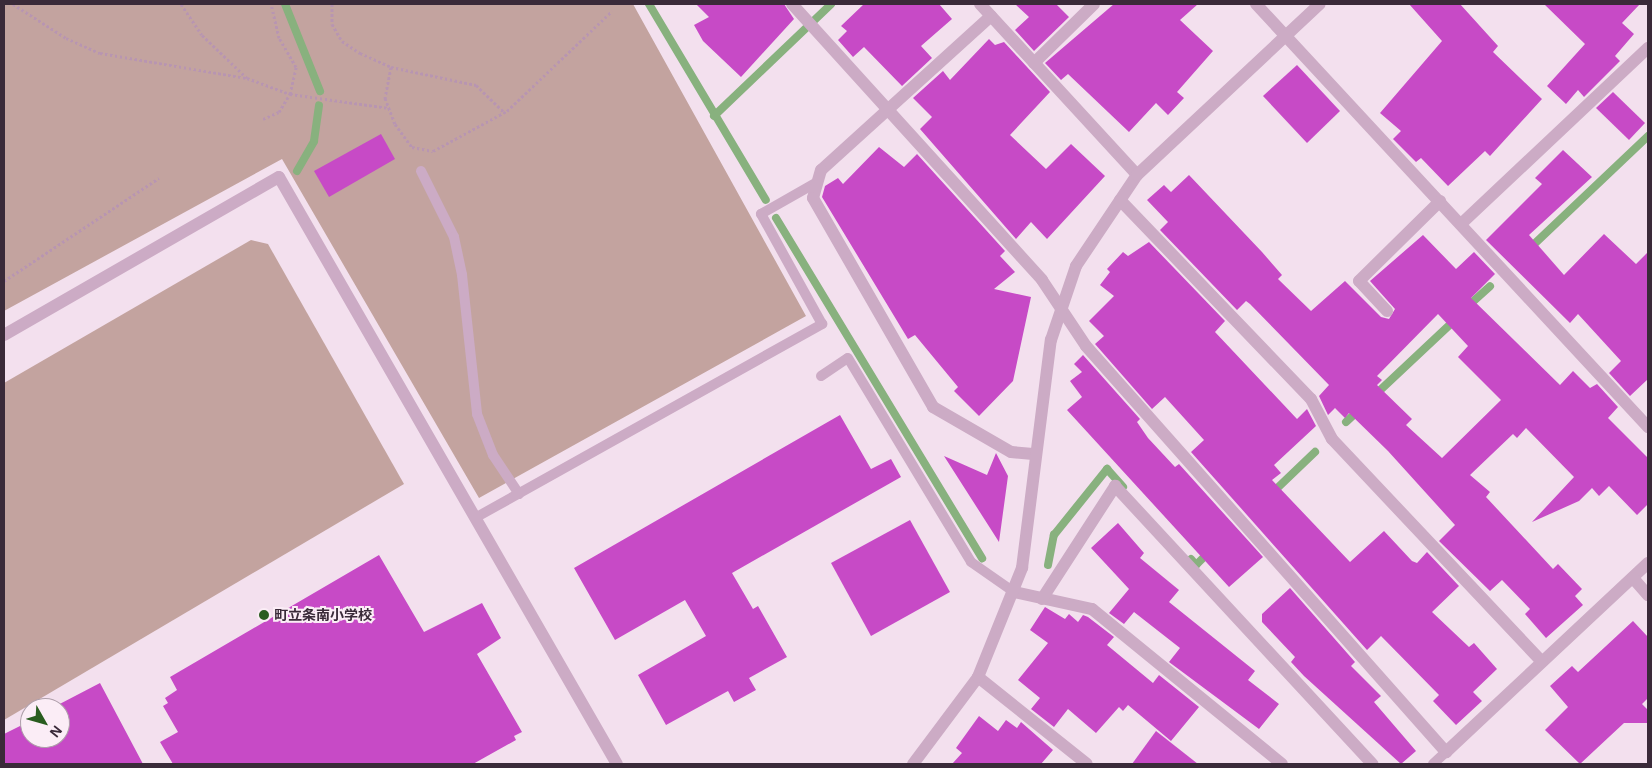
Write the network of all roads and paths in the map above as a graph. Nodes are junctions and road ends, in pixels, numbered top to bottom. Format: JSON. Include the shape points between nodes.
{"nodes":[{"id":1,"x":13,"y":4,"type":"edge"},
{"id":2,"x":181,"y":4,"type":"edge"},
{"id":3,"x":271,"y":4,"type":"edge"},
{"id":4,"x":332,"y":4,"type":"edge"},
{"id":5,"x":792,"y":4,"type":"edge"},
{"id":6,"x":980,"y":4,"type":"edge"},
{"id":7,"x":1094,"y":4,"type":"edge"},
{"id":8,"x":1256,"y":4,"type":"edge"},
{"id":9,"x":1320,"y":4,"type":"edge"},
{"id":10,"x":612,"y":10,"type":"dead end"},
{"id":11,"x":991,"y":16,"type":"junction"},
{"id":12,"x":1286,"y":35,"type":"junction"},
{"id":13,"x":1648,"y":48,"type":"edge"},
{"id":14,"x":1034,"y":63,"type":"junction"},
{"id":15,"x":391,"y":67,"type":"junction"},
{"id":16,"x":247,"y":78,"type":"junction"},
{"id":17,"x":290,"y":94,"type":"junction"},
{"id":18,"x":389,"y":108,"type":"junction"},
{"id":19,"x":886,"y":108,"type":"junction"},
{"id":20,"x":504,"y":112,"type":"junction"},
{"id":21,"x":263,"y":119,"type":"dead end"},
{"id":22,"x":421,"y":171,"type":"dead end"},
{"id":23,"x":1137,"y":175,"type":"junction"},
{"id":24,"x":159,"y":178,"type":"dead end"},
{"id":25,"x":817,"y":182,"type":"junction"},
{"id":26,"x":1120,"y":200,"type":"junction"},
{"id":27,"x":1440,"y":201,"type":"junction"},
{"id":28,"x":1461,"y":224,"type":"junction"},
{"id":29,"x":4,"y":281,"type":"edge"},
{"id":30,"x":1058,"y":311,"type":"junction"},
{"id":31,"x":1387,"y":311,"type":"dead end"},
{"id":32,"x":4,"y":335,"type":"edge"},
{"id":33,"x":822,"y":376,"type":"dead end"},
{"id":34,"x":1648,"y":427,"type":"edge"},
{"id":35,"x":1036,"y":454,"type":"junction"},
{"id":36,"x":519,"y":494,"type":"junction"},
{"id":37,"x":475,"y":518,"type":"junction"},
{"id":38,"x":1648,"y":563,"type":"edge"},
{"id":39,"x":1633,"y":578,"type":"junction"},
{"id":40,"x":1014,"y":592,"type":"junction"},
{"id":41,"x":1648,"y":595,"type":"edge"},
{"id":42,"x":1042,"y":599,"type":"junction"},
{"id":43,"x":1542,"y":662,"type":"junction"},
{"id":44,"x":978,"y":677,"type":"junction"},
{"id":45,"x":1446,"y":752,"type":"junction"},
{"id":46,"x":617,"y":764,"type":"edge"},
{"id":47,"x":913,"y":764,"type":"edge"},
{"id":48,"x":1087,"y":764,"type":"edge"},
{"id":49,"x":1282,"y":764,"type":"edge"},
{"id":50,"x":1372,"y":764,"type":"edge"},
{"id":51,"x":1433,"y":764,"type":"edge"}],
"edges":[{"from":1,"to":16,"type":"path","via":[[66,38],[100,52]]},
{"from":2,"to":16,"type":"path","via":[[202,35]]},
{"from":3,"to":17,"type":"path","via":[[279,38],[296,67]]},
{"from":4,"to":15,"type":"path","via":[[332,24],[342,41]]},
{"from":5,"to":19,"type":"street"},
{"from":6,"to":11,"type":"street"},
{"from":7,"to":14,"type":"street"},
{"from":8,"to":12,"type":"street"},
{"from":9,"to":12,"type":"street"},
{"from":10,"to":20,"type":"path"},
{"from":11,"to":14,"type":"street"},
{"from":11,"to":19,"type":"street"},
{"from":12,"to":23,"type":"street"},
{"from":12,"to":27,"type":"street"},
{"from":13,"to":28,"type":"street"},
{"from":14,"to":23,"type":"street"},
{"from":15,"to":18,"type":"path","via":[[385,98]]},
{"from":15,"to":20,"type":"path","via":[[476,85]]},
{"from":16,"to":17,"type":"path"},
{"from":17,"to":18,"type":"path"},
{"from":17,"to":21,"type":"path","via":[[279,112]]},
{"from":18,"to":20,"type":"path","via":[[412,148],[433,151]]},
{"from":19,"to":25,"type":"street","via":[[821,170]]},
{"from":19,"to":30,"type":"street","via":[[1042,280]]},
{"from":22,"to":36,"type":"lane","via":[[454,237],[477,414],[493,455]]},
{"from":23,"to":26,"type":"street"},
{"from":24,"to":29,"type":"path"},
{"from":25,"to":35,"type":"street","via":[[813,198],[933,407],[1011,452]]},
{"from":25,"to":36,"type":"lane","via":[[761,214],[822,324]]},
{"from":26,"to":30,"type":"street","via":[[1076,266]]},
{"from":26,"to":43,"type":"street","via":[[1311,398],[1332,439]]},
{"from":27,"to":28,"type":"street"},
{"from":27,"to":31,"type":"street","via":[[1359,281]]},
{"from":28,"to":34,"type":"street"},
{"from":30,"to":35,"type":"street"},
{"from":30,"to":45,"type":"street"},
{"from":32,"to":37,"type":"street","via":[[279,177]]},
{"from":33,"to":40,"type":"lane","via":[[848,358],[971,562]]},
{"from":35,"to":40,"type":"street","via":[[1022,568]]},
{"from":36,"to":37,"type":"lane"},
{"from":37,"to":46,"type":"street"},
{"from":38,"to":39,"type":"street"},
{"from":39,"to":41,"type":"street"},
{"from":39,"to":43,"type":"street"},
{"from":40,"to":42,"type":"street"},
{"from":40,"to":44,"type":"street"},
{"from":42,"to":49,"type":"street","via":[[1092,608]]},
{"from":42,"to":50,"type":"street","via":[[1115,486]]},
{"from":43,"to":45,"type":"street"},
{"from":44,"to":47,"type":"street"},
{"from":44,"to":48,"type":"street"},
{"from":45,"to":51,"type":"lane"}]}
